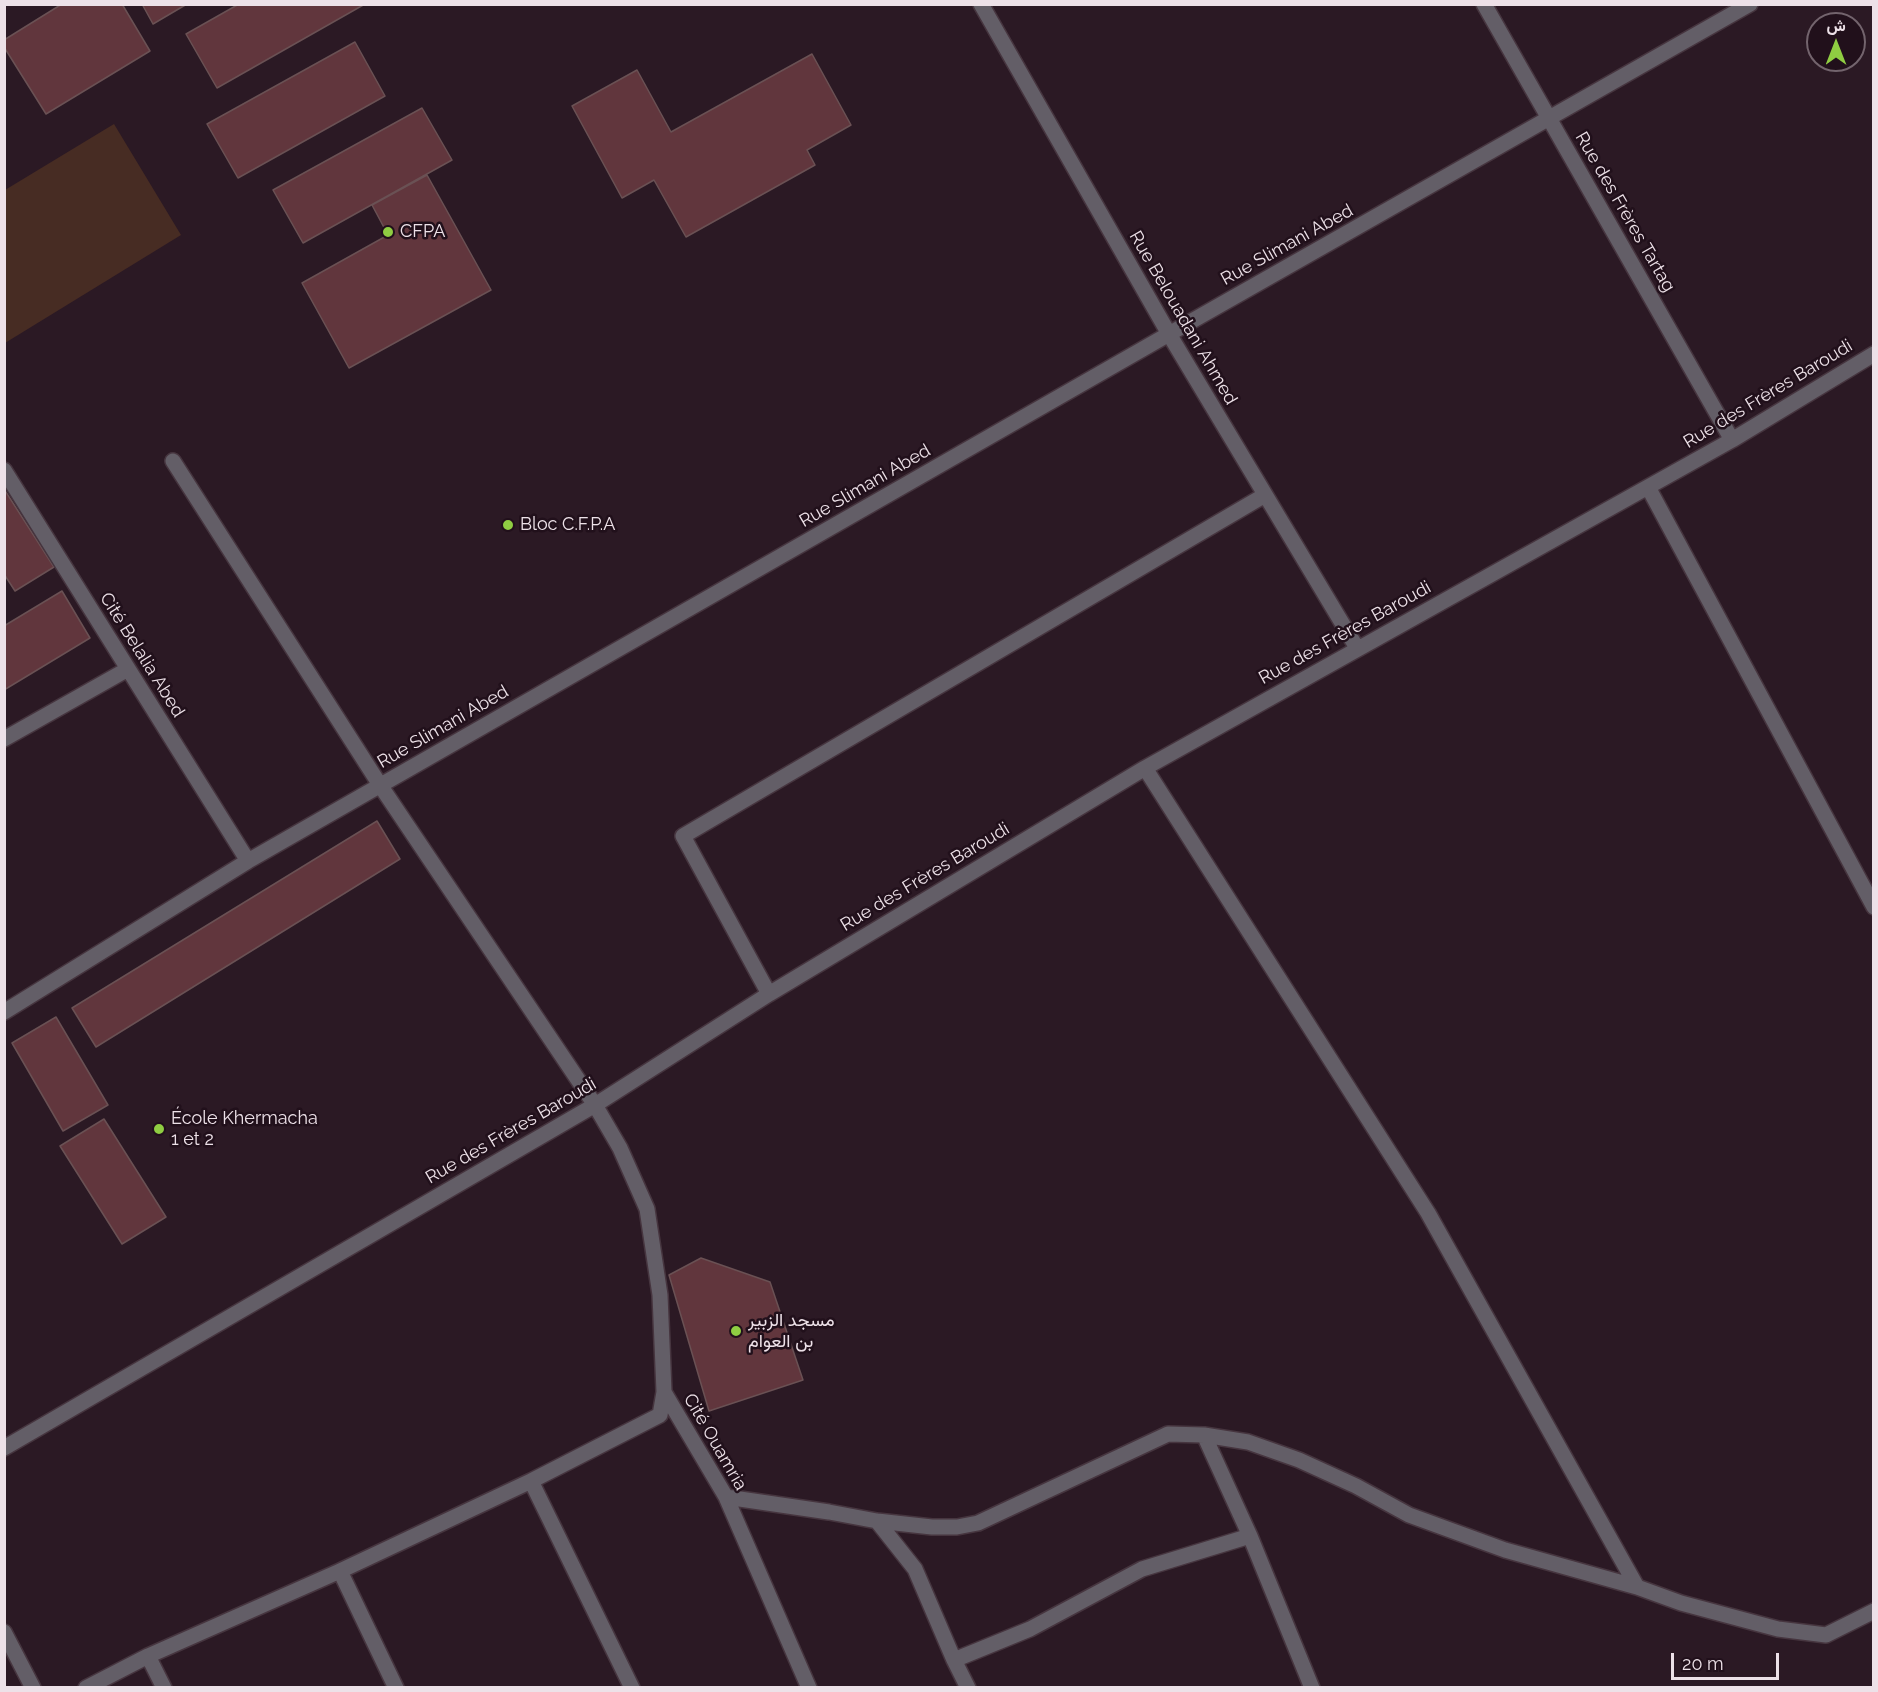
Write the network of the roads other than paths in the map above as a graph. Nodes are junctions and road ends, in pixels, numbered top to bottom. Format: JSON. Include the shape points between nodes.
{"nodes":[{"id":1,"x":981,"y":4,"type":"edge"},
{"id":2,"x":1484,"y":4,"type":"edge"},
{"id":3,"x":1750,"y":4,"type":"edge"},
{"id":4,"x":1550,"y":119,"type":"junction"},
{"id":5,"x":1169,"y":334,"type":"junction"},
{"id":6,"x":1874,"y":354,"type":"edge"},
{"id":7,"x":1732,"y":440,"type":"junction"},
{"id":8,"x":173,"y":461,"type":"dead end"},
{"id":9,"x":4,"y":470,"type":"edge"},
{"id":10,"x":1648,"y":487,"type":"junction"},
{"id":11,"x":1265,"y":495,"type":"junction"},
{"id":12,"x":1357,"y":648,"type":"junction"},
{"id":13,"x":128,"y":669,"type":"junction"},
{"id":14,"x":4,"y":739,"type":"edge"},
{"id":15,"x":1145,"y":768,"type":"junction"},
{"id":16,"x":381,"y":784,"type":"junction"},
{"id":17,"x":248,"y":861,"type":"junction"},
{"id":18,"x":1874,"y":907,"type":"edge"},
{"id":19,"x":768,"y":994,"type":"junction"},
{"id":20,"x":4,"y":1012,"type":"edge"},
{"id":21,"x":595,"y":1105,"type":"junction"},
{"id":22,"x":664,"y":1392,"type":"junction"},
{"id":23,"x":1204,"y":1435,"type":"junction"},
{"id":24,"x":4,"y":1448,"type":"edge"},
{"id":25,"x":531,"y":1481,"type":"junction"},
{"id":26,"x":726,"y":1497,"type":"junction"},
{"id":27,"x":877,"y":1521,"type":"junction"},
{"id":28,"x":1250,"y":1536,"type":"junction"},
{"id":29,"x":340,"y":1570,"type":"junction"},
{"id":30,"x":1637,"y":1587,"type":"junction"},
{"id":31,"x":1874,"y":1611,"type":"edge"},
{"id":32,"x":4,"y":1632,"type":"edge"},
{"id":33,"x":148,"y":1656,"type":"junction"},
{"id":34,"x":954,"y":1660,"type":"junction"},
{"id":35,"x":33,"y":1688,"type":"edge"},
{"id":36,"x":87,"y":1688,"type":"edge"},
{"id":37,"x":164,"y":1688,"type":"edge"},
{"id":38,"x":396,"y":1688,"type":"edge"},
{"id":39,"x":632,"y":1688,"type":"edge"},
{"id":40,"x":809,"y":1688,"type":"edge"},
{"id":41,"x":968,"y":1688,"type":"edge"},
{"id":42,"x":1312,"y":1688,"type":"edge"}],
"edges":[{"from":1,"to":5,"type":"street","name":"Rue Belouadani Ahmed"},
{"from":2,"to":4,"type":"street","name":"Rue des Frères Tartag"},
{"from":3,"to":4,"type":"street","name":"Rue Slimani Abed"},
{"from":4,"to":5,"type":"street","name":"Rue Slimani Abed"},
{"from":4,"to":7,"type":"street","name":"Rue des Frères Tartag"},
{"from":5,"to":11,"type":"street","name":"Rue Belouadani Ahmed"},
{"from":5,"to":16,"type":"street","name":"Rue Slimani Abed"},
{"from":6,"to":7,"type":"street","name":"Rue des Frères Baroudi"},
{"from":7,"to":10,"type":"street","name":"Rue des Frères Baroudi"},
{"from":8,"to":16,"type":"street","name":"Cité Ouamria"},
{"from":9,"to":13,"type":"street","name":"Cité Belalia Abed"},
{"from":10,"to":12,"type":"street","name":"Rue des Frères Baroudi"},
{"from":10,"to":18,"type":"street"},
{"from":11,"to":12,"type":"street","name":"Rue Belouadani Ahmed"},
{"from":11,"to":19,"type":"street","via":[[683,836]]},
{"from":12,"to":15,"type":"street","name":"Rue des Frères Baroudi"},
{"from":13,"to":14,"type":"street"},
{"from":13,"to":17,"type":"street","name":"Cité Belalia Abed"},
{"from":15,"to":19,"type":"street","name":"Rue des Frères Baroudi"},
{"from":15,"to":30,"type":"street","via":[[1428,1213]]},
{"from":16,"to":17,"type":"street","name":"Rue Slimani Abed"},
{"from":16,"to":21,"type":"street","name":"Cité Ouamria"},
{"from":17,"to":20,"type":"street","name":"Rue Slimani Abed"},
{"from":19,"to":21,"type":"street","name":"Rue des Frères Baroudi"},
{"from":21,"to":22,"type":"street","name":"Cité Ouamria","via":[[620,1148],[647,1209],[660,1295]]},
{"from":21,"to":24,"type":"street","name":"Rue des Frères Baroudi"},
{"from":22,"to":25,"type":"street","via":[[660,1415]]},
{"from":22,"to":26,"type":"street","name":"Cité Ouamria"},
{"from":23,"to":27,"type":"street","via":[[1168,1434],[978,1523],[932,1527]]},
{"from":23,"to":28,"type":"street"},
{"from":23,"to":30,"type":"street","via":[[1248,1442],[1299,1460],[1408,1515],[1493,1546]]},
{"from":25,"to":29,"type":"street"},
{"from":25,"to":39,"type":"street"},
{"from":26,"to":27,"type":"street"},
{"from":26,"to":40,"type":"street","name":"Cité Ouamria"},
{"from":27,"to":34,"type":"street","via":[[915,1569]]},
{"from":28,"to":34,"type":"street","via":[[1142,1569],[1030,1629]]},
{"from":28,"to":42,"type":"street"},
{"from":29,"to":33,"type":"street"},
{"from":29,"to":38,"type":"street"},
{"from":30,"to":31,"type":"street","via":[[1778,1629],[1826,1635]]},
{"from":32,"to":35,"type":"street"},
{"from":33,"to":36,"type":"street"},
{"from":33,"to":37,"type":"street"},
{"from":34,"to":41,"type":"street"}]}
